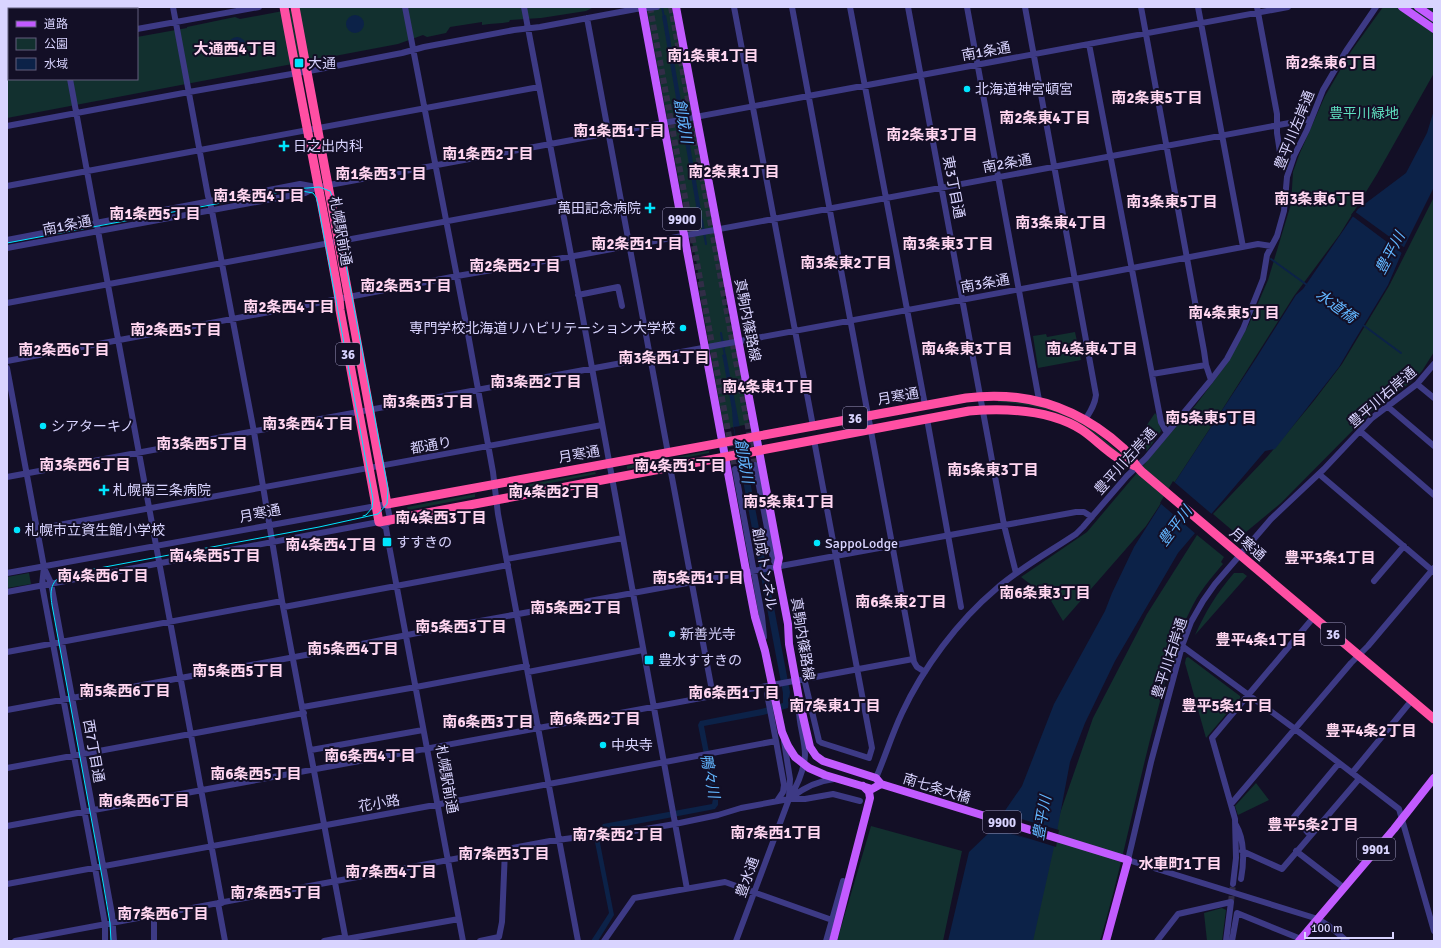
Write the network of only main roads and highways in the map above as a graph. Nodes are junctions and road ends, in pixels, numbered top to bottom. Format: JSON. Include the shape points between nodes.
{"nodes":[{"id":1,"x":284,"y":7,"type":"edge"},
{"id":2,"x":295,"y":7,"type":"edge"},
{"id":3,"x":676,"y":7,"type":"edge"},
{"id":4,"x":1402,"y":7,"type":"edge"},
{"id":5,"x":1418,"y":7,"type":"edge"},
{"id":6,"x":642,"y":8,"type":"edge"},
{"id":7,"x":1434,"y":18,"type":"edge"},
{"id":8,"x":1434,"y":29,"type":"edge"},
{"id":9,"x":334,"y":242,"type":"junction"},
{"id":10,"x":756,"y":436,"type":"junction"},
{"id":11,"x":722,"y":442,"type":"junction"},
{"id":12,"x":759,"y":450,"type":"junction"},
{"id":13,"x":725,"y":457,"type":"junction"},
{"id":14,"x":1139,"y":469,"type":"junction"},
{"id":15,"x":387,"y":504,"type":"joint"},
{"id":16,"x":383,"y":525,"type":"joint"},
{"id":17,"x":1434,"y":719,"type":"edge"},
{"id":18,"x":1434,"y":778,"type":"edge"},
{"id":19,"x":879,"y":781,"type":"junction"},
{"id":20,"x":862,"y":786,"type":"junction"},
{"id":21,"x":1300,"y":940,"type":"edge"},
{"id":22,"x":833,"y":941,"type":"edge"},
{"id":23,"x":1106,"y":941,"type":"edge"}],
"edges":[{"from":1,"to":9,"type":"highway","name":"札幌駅前通","number":"36","via":[[319,187]]},
{"from":2,"to":9,"type":"highway","name":"札幌駅前通","number":"36","via":[[328,185]]},
{"from":3,"to":10,"type":"main road","name":"真駒内篠路線","number":"9900"},
{"from":4,"to":8,"type":"main road"},
{"from":5,"to":7,"type":"main road"},
{"from":6,"to":11,"type":"main road","number":"9900"},
{"from":9,"to":15,"type":"highway","name":"札幌駅前通","number":"36","via":[[349,297]]},
{"from":9,"to":16,"type":"highway","name":"札幌駅前通","number":"36","via":[[340,310],[376,506]]},
{"from":10,"to":11,"type":"highway","name":"月寒通","number":"36"},
{"from":10,"to":12,"type":"main road","name":"真駒内篠路線","number":"9900"},
{"from":10,"to":14,"type":"highway","name":"月寒通","number":"36","via":[[980,396],[1018,396],[1062,408],[1085,420],[1124,449]]},
{"from":11,"to":13,"type":"main road","number":"9900"},
{"from":11,"to":15,"type":"highway","name":"月寒通","number":"36"},
{"from":12,"to":13,"type":"highway","name":"月寒通","number":"36"},
{"from":12,"to":14,"type":"highway","name":"月寒通","number":"36","via":[[969,411],[1018,410],[1060,420],[1080,429],[1118,458]]},
{"from":12,"to":19,"type":"main road","name":"真駒内篠路線","number":"9900","via":[[780,558],[777,567],[788,624],[792,681],[804,716],[809,744],[816,756],[829,764]]},
{"from":13,"to":16,"type":"highway","name":"月寒通","number":"36","via":[[390,519]]},
{"from":13,"to":20,"type":"main road","number":"9900","via":[[750,572],[755,617],[776,683],[775,693],[782,732],[792,752],[803,765]]},
{"from":14,"to":17,"type":"highway","name":"月寒通","number":"36"},
{"from":18,"to":21,"type":"main road","number":"9901"},
{"from":19,"to":20,"type":"main road","number":"9900","via":[[872,789]]},
{"from":19,"to":23,"type":"main road","name":"南七条大橋","number":"9900","via":[[1125,860]]},
{"from":20,"to":22,"type":"main road","via":[[869,792],[870,798]]}]}
